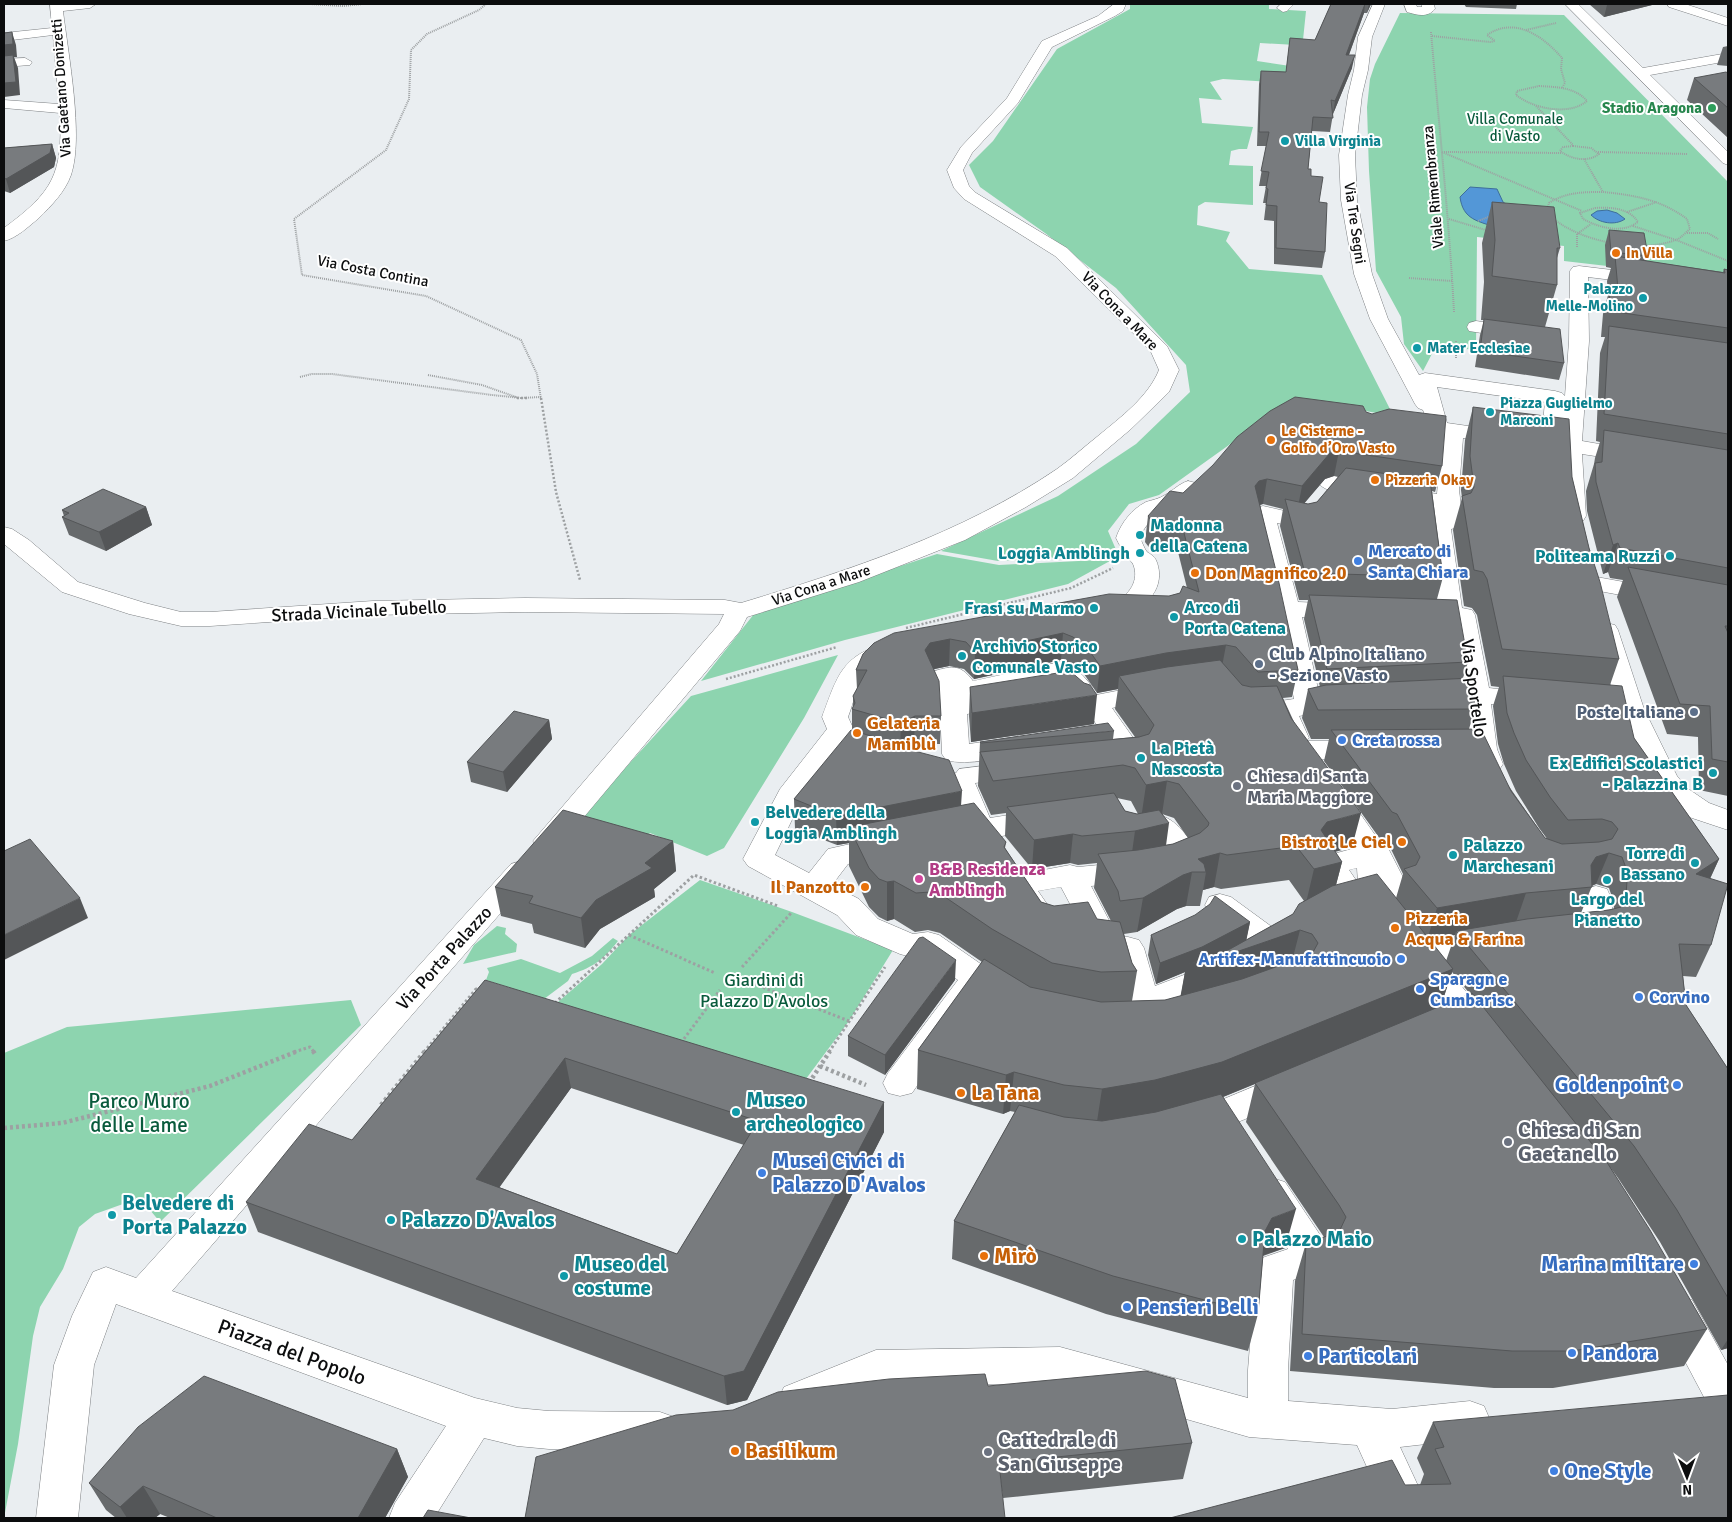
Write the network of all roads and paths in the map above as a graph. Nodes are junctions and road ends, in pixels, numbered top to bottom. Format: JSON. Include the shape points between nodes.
{"nodes":[{"id":1,"x":90,"y":4,"type":"edge"},
{"id":2,"x":310,"y":4,"type":"edge"},
{"id":3,"x":362,"y":4,"type":"edge"},
{"id":4,"x":486,"y":4,"type":"edge"},
{"id":5,"x":1120,"y":4,"type":"edge"},
{"id":6,"x":1379,"y":4,"type":"edge"},
{"id":7,"x":1410,"y":4,"type":"edge"},
{"id":8,"x":1571,"y":4,"type":"edge"},
{"id":9,"x":1673,"y":4,"type":"edge"},
{"id":10,"x":56,"y":6,"type":"edge"},
{"id":11,"x":1428,"y":6,"type":"edge"},
{"id":12,"x":1560,"y":21,"type":"dead end"},
{"id":13,"x":1728,"y":22,"type":"edge"},
{"id":14,"x":1525,"y":30,"type":"junction"},
{"id":15,"x":58,"y":31,"type":"junction"},
{"id":16,"x":1432,"y":36,"type":"junction"},
{"id":17,"x":4,"y":37,"type":"edge"},
{"id":18,"x":1728,"y":57,"type":"edge"},
{"id":19,"x":25,"y":62,"type":"dead end"},
{"id":20,"x":4,"y":63,"type":"edge"},
{"id":21,"x":1641,"y":72,"type":"junction"},
{"id":22,"x":1562,"y":88,"type":"junction"},
{"id":23,"x":4,"y":104,"type":"edge"},
{"id":24,"x":1534,"y":105,"type":"junction"},
{"id":25,"x":40,"y":107,"type":"junction"},
{"id":26,"x":65,"y":109,"type":"junction"},
{"id":27,"x":4,"y":118,"type":"edge"},
{"id":28,"x":1573,"y":146,"type":"junction"},
{"id":29,"x":1441,"y":152,"type":"junction"},
{"id":30,"x":1598,"y":152,"type":"junction"},
{"id":31,"x":1562,"y":153,"type":"junction"},
{"id":32,"x":1691,"y":154,"type":"dead end"},
{"id":33,"x":1584,"y":159,"type":"junction"},
{"id":34,"x":1728,"y":160,"type":"edge"},
{"id":35,"x":1603,"y":192,"type":"junction"},
{"id":36,"x":1553,"y":200,"type":"junction"},
{"id":37,"x":1657,"y":202,"type":"junction"},
{"id":38,"x":1668,"y":202,"type":"dead end"},
{"id":39,"x":1664,"y":204,"type":"junction"},
{"id":40,"x":1582,"y":211,"type":"junction"},
{"id":41,"x":1627,"y":212,"type":"junction"},
{"id":42,"x":1498,"y":214,"type":"edge"},
{"id":43,"x":1449,"y":219,"type":"junction"},
{"id":44,"x":1478,"y":221,"type":"dead end"},
{"id":45,"x":1592,"y":224,"type":"junction"},
{"id":46,"x":1633,"y":226,"type":"junction"},
{"id":47,"x":1490,"y":231,"type":"dead end"},
{"id":48,"x":1687,"y":233,"type":"junction"},
{"id":49,"x":1577,"y":234,"type":"junction"},
{"id":50,"x":4,"y":236,"type":"edge"},
{"id":51,"x":1718,"y":238,"type":"dead end"},
{"id":52,"x":1676,"y":240,"type":"junction"},
{"id":53,"x":1728,"y":260,"type":"edge"},
{"id":54,"x":1579,"y":271,"type":"junction"},
{"id":55,"x":1409,"y":278,"type":"dead end"},
{"id":56,"x":1452,"y":281,"type":"junction"},
{"id":57,"x":1659,"y":281,"type":"edge"},
{"id":58,"x":1455,"y":315,"type":"dead end"},
{"id":59,"x":1476,"y":327,"type":"dead end"},
{"id":60,"x":1532,"y":335,"type":"edge"},
{"id":61,"x":1456,"y":340,"type":"dead end"},
{"id":62,"x":1456,"y":364,"type":"dead end"},
{"id":63,"x":428,"y":375,"type":"dead end"},
{"id":64,"x":300,"y":377,"type":"dead end"},
{"id":65,"x":521,"y":398,"type":"junction"},
{"id":66,"x":541,"y":398,"type":"junction"},
{"id":67,"x":1445,"y":429,"type":"junction"},
{"id":68,"x":1544,"y":442,"type":"junction"},
{"id":69,"x":1650,"y":458,"type":"edge"},
{"id":70,"x":1342,"y":480,"type":"edge"},
{"id":71,"x":1191,"y":486,"type":"edge"},
{"id":72,"x":1377,"y":492,"type":"edge"},
{"id":73,"x":4,"y":534,"type":"edge"},
{"id":74,"x":1590,"y":583,"type":"junction"},
{"id":75,"x":587,"y":605,"type":"junction"},
{"id":76,"x":1130,"y":606,"type":"junction"},
{"id":77,"x":1728,"y":608,"type":"edge"},
{"id":78,"x":1288,"y":609,"type":"junction"},
{"id":79,"x":737,"y":612,"type":"junction"},
{"id":80,"x":1156,"y":612,"type":"edge"},
{"id":81,"x":1366,"y":612,"type":"edge"},
{"id":82,"x":1404,"y":613,"type":"edge"},
{"id":83,"x":1084,"y":615,"type":"edge"},
{"id":84,"x":1457,"y":615,"type":"junction"},
{"id":85,"x":914,"y":645,"type":"edge"},
{"id":86,"x":1172,"y":688,"type":"edge"},
{"id":87,"x":1477,"y":695,"type":"junction"},
{"id":88,"x":1407,"y":699,"type":"edge"},
{"id":89,"x":1554,"y":702,"type":"edge"},
{"id":90,"x":1096,"y":704,"type":"junction"},
{"id":91,"x":1602,"y":707,"type":"edge"},
{"id":92,"x":1282,"y":708,"type":"junction"},
{"id":93,"x":1254,"y":709,"type":"edge"},
{"id":94,"x":1631,"y":709,"type":"junction"},
{"id":95,"x":1114,"y":731,"type":"junction"},
{"id":96,"x":1085,"y":736,"type":"edge"},
{"id":97,"x":832,"y":743,"type":"junction"},
{"id":98,"x":1387,"y":749,"type":"edge"},
{"id":99,"x":1454,"y":749,"type":"edge"},
{"id":100,"x":1483,"y":749,"type":"junction"},
{"id":101,"x":1300,"y":750,"type":"junction"},
{"id":102,"x":860,"y":751,"type":"edge"},
{"id":103,"x":1039,"y":756,"type":"edge"},
{"id":104,"x":1097,"y":763,"type":"edge"},
{"id":105,"x":952,"y":766,"type":"junction"},
{"id":106,"x":1497,"y":784,"type":"edge"},
{"id":107,"x":1119,"y":809,"type":"edge"},
{"id":108,"x":1069,"y":816,"type":"edge"},
{"id":109,"x":1728,"y":820,"type":"edge"},
{"id":110,"x":980,"y":828,"type":"junction"},
{"id":111,"x":1011,"y":867,"type":"junction"},
{"id":112,"x":1073,"y":878,"type":"junction"},
{"id":113,"x":1374,"y":896,"type":"junction"},
{"id":114,"x":1596,"y":896,"type":"dead end"},
{"id":115,"x":1214,"y":900,"type":"edge"},
{"id":116,"x":802,"y":905,"type":"junction"},
{"id":117,"x":1328,"y":910,"type":"edge"},
{"id":118,"x":1094,"y":926,"type":"junction"},
{"id":119,"x":1550,"y":933,"type":"edge"},
{"id":120,"x":629,"y":935,"type":"junction"},
{"id":121,"x":1515,"y":938,"type":"edge"},
{"id":122,"x":1419,"y":955,"type":"junction"},
{"id":123,"x":886,"y":966,"type":"dead end"},
{"id":124,"x":742,"y":967,"type":"dead end"},
{"id":125,"x":715,"y":973,"type":"dead end"},
{"id":126,"x":749,"y":982,"type":"dead end"},
{"id":127,"x":720,"y":990,"type":"dead end"},
{"id":128,"x":484,"y":992,"type":"edge"},
{"id":129,"x":553,"y":1005,"type":"edge"},
{"id":130,"x":1151,"y":1013,"type":"junction"},
{"id":131,"x":1196,"y":1014,"type":"edge"},
{"id":132,"x":850,"y":1021,"type":"junction"},
{"id":133,"x":1121,"y":1025,"type":"edge"},
{"id":134,"x":678,"y":1047,"type":"edge"},
{"id":135,"x":1495,"y":1051,"type":"edge"},
{"id":136,"x":820,"y":1066,"type":"junction"},
{"id":137,"x":338,"y":1078,"type":"junction"},
{"id":138,"x":1309,"y":1078,"type":"edge"},
{"id":139,"x":900,"y":1083,"type":"dead end"},
{"id":140,"x":868,"y":1086,"type":"dead end"},
{"id":141,"x":805,"y":1088,"type":"edge"},
{"id":142,"x":376,"y":1111,"type":"edge"},
{"id":143,"x":4,"y":1128,"type":"edge"},
{"id":144,"x":1164,"y":1131,"type":"edge"},
{"id":145,"x":1237,"y":1140,"type":"junction"},
{"id":146,"x":1665,"y":1289,"type":"edge"},
{"id":147,"x":142,"y":1298,"type":"junction"},
{"id":148,"x":1727,"y":1398,"type":"edge"},
{"id":149,"x":1686,"y":1400,"type":"edge"},
{"id":150,"x":762,"y":1414,"type":"edge"},
{"id":151,"x":1510,"y":1416,"type":"edge"},
{"id":152,"x":475,"y":1417,"type":"junction"},
{"id":153,"x":1268,"y":1420,"type":"junction"},
{"id":154,"x":697,"y":1428,"type":"edge"},
{"id":155,"x":1381,"y":1428,"type":"junction"},
{"id":156,"x":57,"y":1518,"type":"edge"},
{"id":157,"x":418,"y":1518,"type":"edge"},
{"id":158,"x":1412,"y":1518,"type":"edge"}],
"edges":[{"from":1,"to":10,"type":"street"},
{"from":2,"to":3,"type":"path"},
{"from":4,"to":66,"type":"path","name":"Via Costa Contina","via":[[427,34],[410,50],[409,99],[386,150],[294,219],[302,275],[426,296],[521,340],[537,374]]},
{"from":5,"to":79,"type":"street","name":"Via Cona a Mare","via":[[1109,16],[1045,46],[1012,102],[966,150],[955,170],[962,188],[970,196],[1061,252],[1150,338],[1169,370],[1162,388],[1124,425],[1065,472],[957,536],[851,577]]},
{"from":6,"to":67,"type":"street","name":"Via Tre Segni","via":[[1365,37],[1355,95],[1347,155],[1349,200],[1363,274],[1379,319]]},
{"from":7,"to":11,"type":"street","via":[[1416,11],[1426,11]]},
{"from":8,"to":21,"type":"street"},
{"from":9,"to":13,"type":"street"},
{"from":10,"to":15,"type":"street","name":"Via Gaetano Donizetti"},
{"from":11,"to":16,"type":"path","name":"Viale Rimembranza"},
{"from":12,"to":14,"type":"path"},
{"from":14,"to":16,"type":"path","via":[[1494,31],[1487,35],[1495,41],[1490,42]]},
{"from":14,"to":22,"type":"path","via":[[1541,36],[1562,58],[1565,83]]},
{"from":15,"to":17,"type":"street"},
{"from":15,"to":26,"type":"street","name":"Via Gaetano Donizetti"},
{"from":16,"to":29,"type":"path","name":"Viale Rimembranza"},
{"from":18,"to":21,"type":"street"},
{"from":19,"to":20,"type":"street"},
{"from":21,"to":34,"type":"street"},
{"from":22,"to":24,"type":"path","via":[[1539,86],[1517,91],[1519,98]]},
{"from":22,"to":24,"type":"path","via":[[1582,95],[1586,103],[1570,108]]},
{"from":23,"to":25,"type":"street"},
{"from":24,"to":28,"type":"path"},
{"from":25,"to":26,"type":"street"},
{"from":25,"to":27,"type":"street"},
{"from":26,"to":50,"type":"street","name":"Via Gaetano Donizetti","via":[[67,152],[64,175],[58,187],[35,211]]},
{"from":28,"to":30,"type":"path"},
{"from":28,"to":31,"type":"path","via":[[1561,149]]},
{"from":29,"to":31,"type":"path"},
{"from":29,"to":36,"type":"path"},
{"from":29,"to":43,"type":"path","name":"Viale Rimembranza"},
{"from":30,"to":32,"type":"path"},
{"from":30,"to":33,"type":"path","via":[[1598,156]]},
{"from":31,"to":33,"type":"path"},
{"from":33,"to":35,"type":"path"},
{"from":35,"to":36,"type":"path","via":[[1569,194]]},
{"from":35,"to":37,"type":"path"},
{"from":36,"to":40,"type":"path"},
{"from":36,"to":49,"type":"path","via":[[1546,207],[1548,216]]},
{"from":37,"to":39,"type":"path"},
{"from":37,"to":41,"type":"path"},
{"from":38,"to":39,"type":"path"},
{"from":39,"to":48,"type":"path","via":[[1687,219],[1690,224]]},
{"from":40,"to":41,"type":"path","via":[[1597,207]]},
{"from":40,"to":45,"type":"path","via":[[1581,216]]},
{"from":41,"to":46,"type":"path","via":[[1638,219]]},
{"from":42,"to":44,"type":"path"},
{"from":43,"to":47,"type":"path"},
{"from":43,"to":56,"type":"path","name":"Viale Rimembranza"},
{"from":45,"to":46,"type":"path","via":[[1618,228]]},
{"from":45,"to":49,"type":"path"},
{"from":46,"to":52,"type":"path"},
{"from":48,"to":51,"type":"path","via":[[1708,233]]},
{"from":48,"to":52,"type":"path"},
{"from":49,"to":52,"type":"path","via":[[1630,244]]},
{"from":49,"to":54,"type":"path"},
{"from":52,"to":53,"type":"path"},
{"from":54,"to":57,"type":"street"},
{"from":54,"to":68,"type":"street","via":[[1579,341]]},
{"from":55,"to":56,"type":"path"},
{"from":56,"to":58,"type":"path","name":"Viale Rimembranza"},
{"from":59,"to":60,"type":"street"},
{"from":61,"to":62,"type":"path"},
{"from":63,"to":65,"type":"path","via":[[482,385]]},
{"from":64,"to":65,"type":"path","via":[[332,374]]},
{"from":65,"to":66,"type":"path"},
{"from":66,"to":75,"type":"path","name":"Via Costa Contina","via":[[556,492]]},
{"from":67,"to":68,"type":"street"},
{"from":67,"to":68,"type":"street","via":[[1425,378],[1555,397]]},
{"from":67,"to":84,"type":"street"},
{"from":68,"to":69,"type":"street"},
{"from":68,"to":74,"type":"street","via":[[1574,511]]},
{"from":70,"to":78,"type":"street","via":[[1304,522],[1263,513]]},
{"from":71,"to":76,"type":"street","via":[[1173,500],[1152,508],[1131,529],[1128,538],[1144,560],[1147,570],[1144,588]]},
{"from":72,"to":84,"type":"street","via":[[1436,500]]},
{"from":73,"to":75,"type":"street","name":"Strada Vicinale Tubello","via":[[70,587],[181,619],[373,608]]},
{"from":74,"to":77,"type":"street"},
{"from":74,"to":94,"type":"street"},
{"from":75,"to":79,"type":"street","name":"Strada Vicinale Tubello","via":[[725,607]]},
{"from":76,"to":80,"type":"street"},
{"from":76,"to":83,"type":"street"},
{"from":78,"to":81,"type":"street"},
{"from":78,"to":92,"type":"street","via":[[1318,703]]},
{"from":79,"to":137,"type":"street","name":"Via Porta Palazzo","via":[[731,626],[675,694]]},
{"from":82,"to":84,"type":"street"},
{"from":84,"to":87,"type":"street","name":"Via Sportello"},
{"from":85,"to":97,"type":"street","via":[[890,650],[863,663],[852,673],[835,717],[841,730]]},
{"from":86,"to":90,"type":"street"},
{"from":87,"to":88,"type":"street"},
{"from":87,"to":89,"type":"street"},
{"from":87,"to":100,"type":"street","name":"Via Sportello"},
{"from":90,"to":95,"type":"street"},
{"from":90,"to":105,"type":"street","via":[[1090,704],[1067,679],[952,708]]},
{"from":91,"to":94,"type":"street"},
{"from":92,"to":93,"type":"street"},
{"from":92,"to":101,"type":"street"},
{"from":94,"to":109,"type":"street","via":[[1665,779],[1677,795],[1699,810]]},
{"from":95,"to":96,"type":"street"},
{"from":95,"to":104,"type":"street","via":[[1134,759]]},
{"from":97,"to":102,"type":"street"},
{"from":97,"to":116,"type":"street","via":[[790,796],[758,859]]},
{"from":98,"to":101,"type":"street"},
{"from":99,"to":100,"type":"street"},
{"from":100,"to":106,"type":"street","name":"Via Sportello"},
{"from":101,"to":113,"type":"street","via":[[1370,848]]},
{"from":103,"to":105,"type":"street"},
{"from":105,"to":110,"type":"street"},
{"from":107,"to":112,"type":"street","via":[[1133,832],[1162,826],[1186,858],[1176,863]]},
{"from":108,"to":110,"type":"street"},
{"from":110,"to":111,"type":"street"},
{"from":110,"to":116,"type":"street","via":[[838,856]]},
{"from":111,"to":112,"type":"street"},
{"from":111,"to":118,"type":"street","via":[[1018,884],[1050,932]]},
{"from":112,"to":118,"type":"street","via":[[1098,926]]},
{"from":113,"to":117,"type":"street"},
{"from":113,"to":122,"type":"street"},
{"from":114,"to":119,"type":"street","via":[[1596,929]]},
{"from":115,"to":130,"type":"street","via":[[1272,931],[1237,965],[1196,985]]},
{"from":116,"to":120,"type":"path","via":[[694,875]]},
{"from":116,"to":124,"type":"path"},
{"from":116,"to":139,"type":"street","via":[[848,907],[867,928],[911,946],[928,943],[988,984]]},
{"from":118,"to":130,"type":"street","via":[[1104,948],[1140,944]]},
{"from":120,"to":125,"type":"path"},
{"from":120,"to":129,"type":"path"},
{"from":121,"to":122,"type":"street"},
{"from":122,"to":135,"type":"street","via":[[1451,1019]]},
{"from":123,"to":132,"type":"path"},
{"from":126,"to":132,"type":"path"},
{"from":127,"to":134,"type":"path"},
{"from":128,"to":142,"type":"path","via":[[476,989]]},
{"from":130,"to":131,"type":"street"},
{"from":130,"to":133,"type":"street"},
{"from":132,"to":136,"type":"path"},
{"from":136,"to":140,"type":"path"},
{"from":136,"to":141,"type":"path"},
{"from":137,"to":143,"type":"path","via":[[310,1047],[210,1086],[62,1123]]},
{"from":137,"to":147,"type":"street","name":"Via Porta Palazzo"},
{"from":138,"to":145,"type":"street"},
{"from":144,"to":145,"type":"street"},
{"from":145,"to":153,"type":"street","via":[[1313,1256],[1275,1270]]},
{"from":146,"to":148,"type":"street"},
{"from":147,"to":152,"type":"street","name":"Piazza del Popolo"},
{"from":147,"to":156,"type":"street","name":"Piazza del Popolo","via":[[106,1284],[90,1316],[74,1365]]},
{"from":148,"to":149,"type":"street"},
{"from":150,"to":153,"type":"street","via":[[876,1368],[1060,1365],[1250,1418]]},
{"from":151,"to":155,"type":"street"},
{"from":152,"to":154,"type":"street","name":"Piazza del Popolo","via":[[518,1427],[602,1431]]},
{"from":152,"to":157,"type":"street"},
{"from":153,"to":155,"type":"street"},
{"from":155,"to":158,"type":"street","via":[[1393,1478]]}]}
